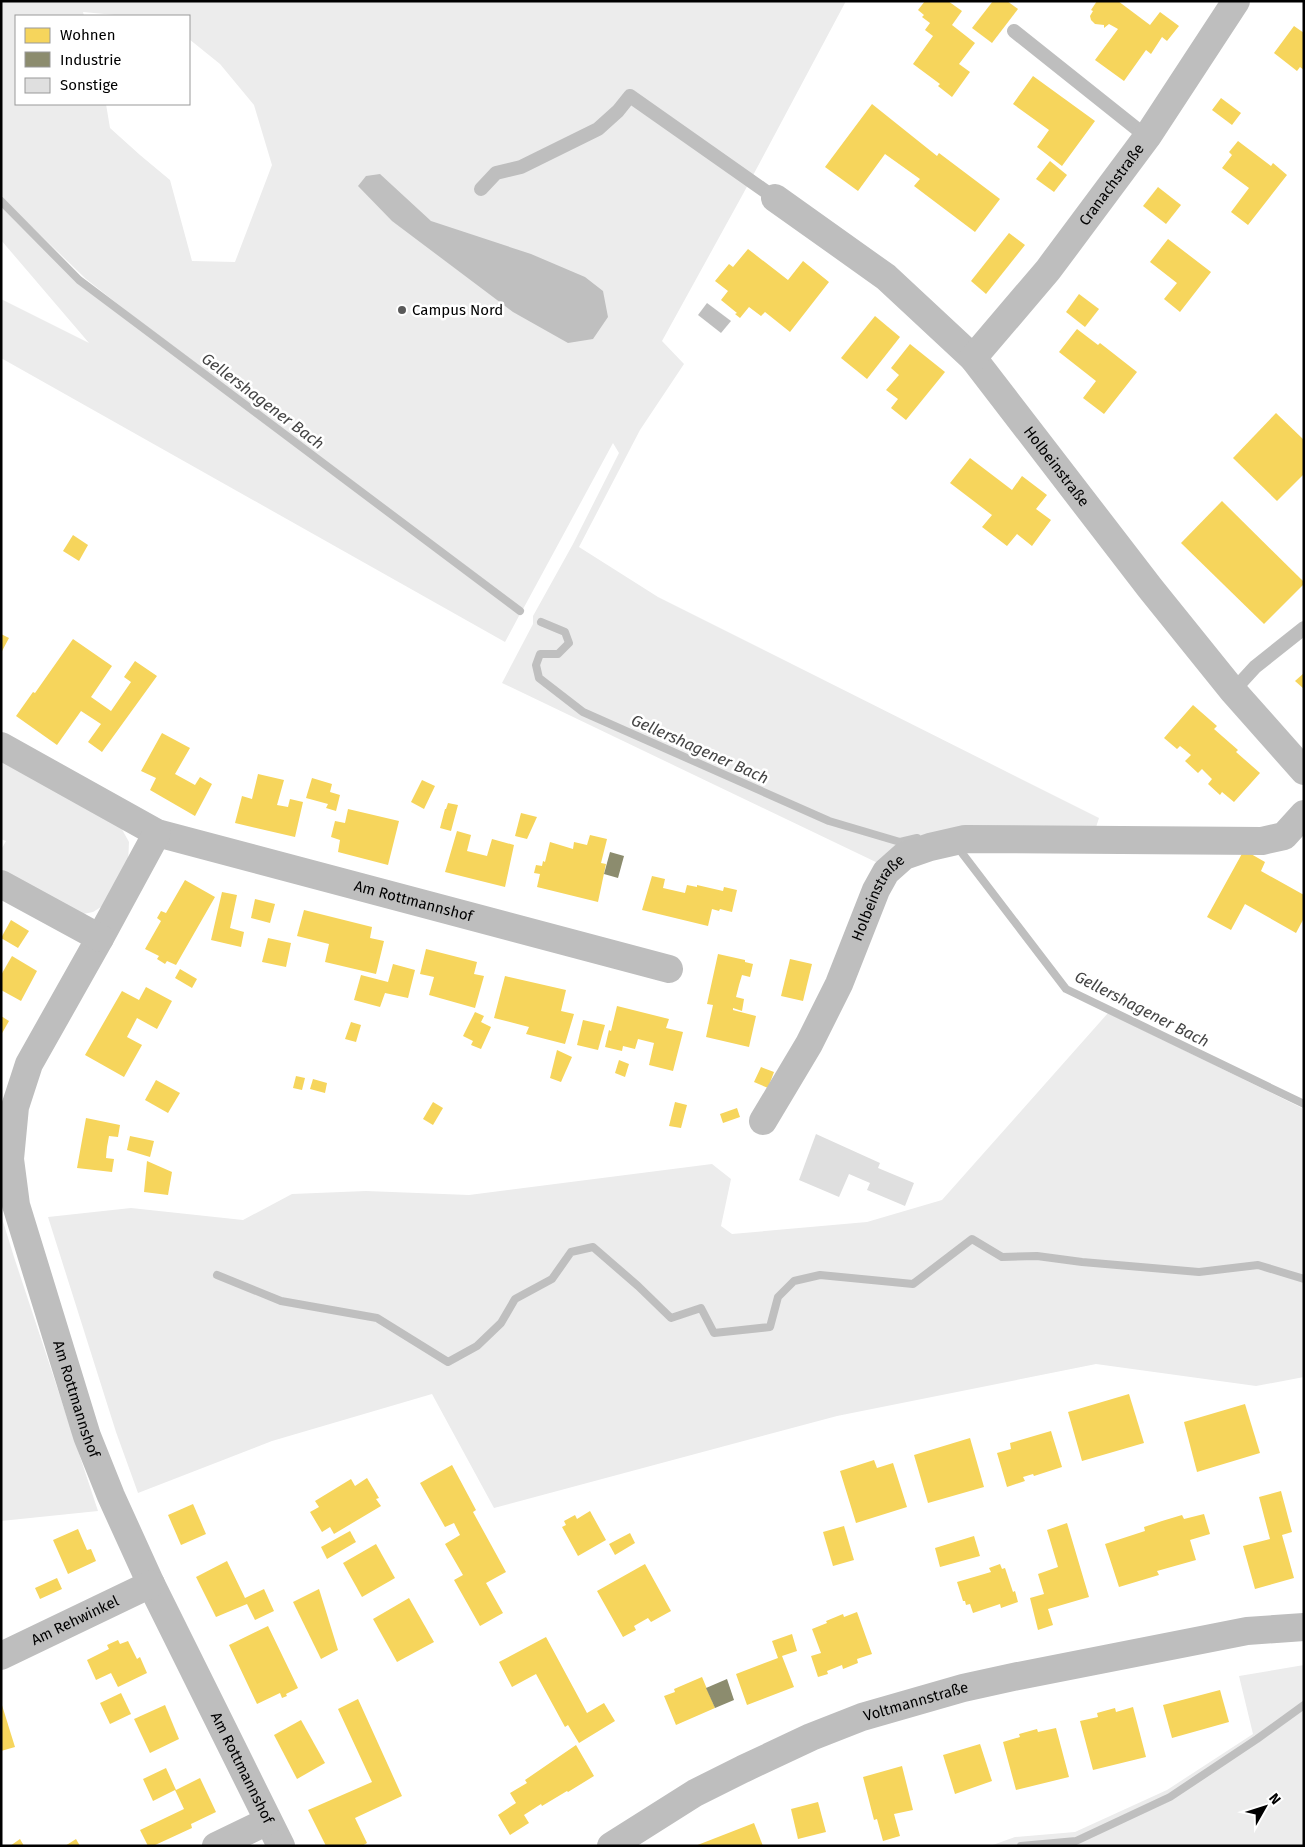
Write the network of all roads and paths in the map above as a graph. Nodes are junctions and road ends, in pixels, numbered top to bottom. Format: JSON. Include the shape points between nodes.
{"nodes":[{"id":1,"x":1236,"y":1,"type":"edge"},
{"id":2,"x":1014,"y":31,"type":"dead end"},
{"id":3,"x":1147,"y":137,"type":"junction"},
{"id":4,"x":481,"y":189,"type":"dead end"},
{"id":5,"x":775,"y":198,"type":"joint"},
{"id":6,"x":973,"y":358,"type":"junction"},
{"id":7,"x":1304,"y":628,"type":"edge"},
{"id":8,"x":1234,"y":691,"type":"junction"},
{"id":9,"x":1,"y":746,"type":"edge"},
{"id":10,"x":1304,"y":771,"type":"edge"},
{"id":11,"x":1304,"y":814,"type":"edge"},
{"id":12,"x":157,"y":833,"type":"junction"},
{"id":13,"x":1,"y":884,"type":"edge"},
{"id":14,"x":100,"y":938,"type":"junction"},
{"id":15,"x":670,"y":969,"type":"dead end"},
{"id":16,"x":764,"y":1121,"type":"dead end"},
{"id":17,"x":151,"y":1584,"type":"junction"},
{"id":18,"x":1304,"y":1610,"type":"edge"},
{"id":19,"x":1304,"y":1627,"type":"edge"},
{"id":20,"x":1247,"y":1631,"type":"junction"},
{"id":21,"x":1,"y":1656,"type":"edge"},
{"id":22,"x":268,"y":1821,"type":"junction"},
{"id":23,"x":216,"y":1846,"type":"edge"},
{"id":24,"x":281,"y":1846,"type":"edge"},
{"id":25,"x":611,"y":1846,"type":"edge"}],
"edges":[{"from":1,"to":3,"type":"street","name":"Cranachstraße"},
{"from":2,"to":3,"type":"lane"},
{"from":3,"to":6,"type":"street","name":"Cranachstraße","via":[[1048,270]]},
{"from":4,"to":5,"type":"lane","via":[[496,173],[521,167],[598,129],[630,96]]},
{"from":5,"to":6,"type":"street","name":"Holbeinstraße","via":[[886,277]]},
{"from":6,"to":8,"type":"street","name":"Holbeinstraße","via":[[1150,588]]},
{"from":7,"to":8,"type":"lane","via":[[1255,667]]},
{"from":8,"to":10,"type":"street","name":"Holbeinstraße"},
{"from":9,"to":12,"type":"street","name":"Am Rottmannshof"},
{"from":11,"to":16,"type":"street","name":"Holbeinstraße","via":[[1284,836],[1262,841],[965,839],[904,856],[886,872],[876,890],[838,984],[809,1044]]},
{"from":12,"to":14,"type":"street","name":"Am Rottmannshof"},
{"from":12,"to":15,"type":"street","name":"Am Rottmannshof"},
{"from":13,"to":14,"type":"street"},
{"from":14,"to":17,"type":"street","name":"Am Rottmannshof","via":[[29,1064],[14,1107],[10,1160],[16,1206],[87,1436]]},
{"from":17,"to":21,"type":"street","name":"Am Rehwinkel"},
{"from":17,"to":22,"type":"street","name":"Am Rottmannshof"},
{"from":18,"to":20,"type":"street","name":"Voltmannstraße"},
{"from":19,"to":20,"type":"street","name":"Voltmannstraße"},
{"from":20,"to":25,"type":"street","name":"Voltmannstraße","via":[[978,1685],[862,1718],[811,1737],[695,1793]]},
{"from":22,"to":23,"type":"street"},
{"from":22,"to":24,"type":"street","name":"Am Rottmannshof"}]}
